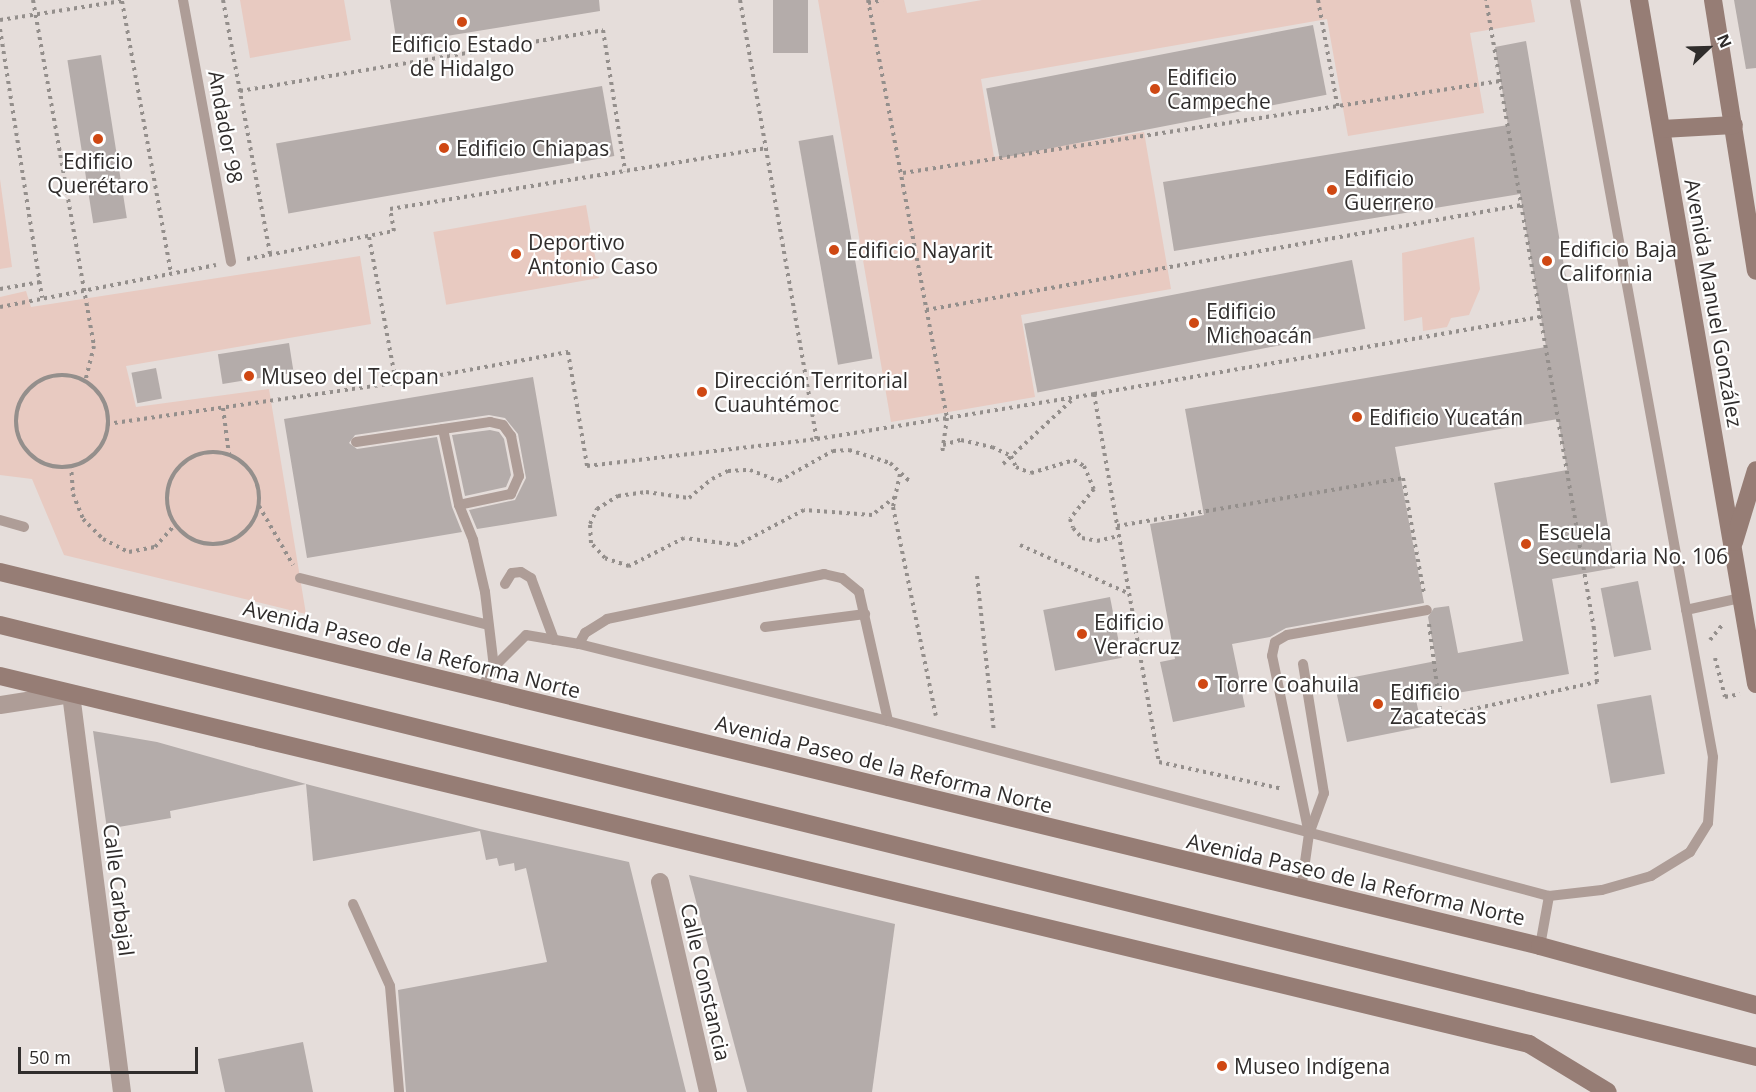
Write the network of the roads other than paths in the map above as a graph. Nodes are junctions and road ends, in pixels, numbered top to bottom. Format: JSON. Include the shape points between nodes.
{"nodes":[{"id":1,"x":183,"y":0,"type":"edge"},
{"id":2,"x":1575,"y":0,"type":"edge"},
{"id":3,"x":1639,"y":0,"type":"edge"},
{"id":4,"x":1713,"y":0,"type":"edge"},
{"id":5,"x":1734,"y":125,"type":"junction"},
{"id":6,"x":1662,"y":129,"type":"junction"},
{"id":7,"x":231,"y":262,"type":"road end"},
{"id":8,"x":1756,"y":271,"type":"edge"},
{"id":9,"x":443,"y":429,"type":"junction"},
{"id":10,"x":356,"y":442,"type":"dead end"},
{"id":11,"x":1756,"y":470,"type":"edge"},
{"id":12,"x":459,"y":505,"type":"junction"},
{"id":13,"x":0,"y":520,"type":"edge"},
{"id":14,"x":24,"y":527,"type":"dead end"},
{"id":15,"x":1732,"y":546,"type":"junction"},
{"id":16,"x":0,"y":572,"type":"edge"},
{"id":17,"x":300,"y":578,"type":"road end"},
{"id":18,"x":505,"y":584,"type":"dead end"},
{"id":19,"x":1740,"y":598,"type":"junction"},
{"id":20,"x":1427,"y":610,"type":"road end"},
{"id":21,"x":1686,"y":610,"type":"junction"},
{"id":22,"x":865,"y":614,"type":"junction"},
{"id":23,"x":0,"y":625,"type":"edge"},
{"id":24,"x":488,"y":625,"type":"junction"},
{"id":25,"x":765,"y":627,"type":"dead end"},
{"id":26,"x":554,"y":640,"type":"junction"},
{"id":27,"x":579,"y":644,"type":"junction"},
{"id":28,"x":1303,"y":664,"type":"dead end"},
{"id":29,"x":494,"y":668,"type":"junction"},
{"id":30,"x":0,"y":676,"type":"edge"},
{"id":31,"x":1756,"y":684,"type":"edge"},
{"id":32,"x":481,"y":688,"type":"junction"},
{"id":33,"x":72,"y":694,"type":"junction"},
{"id":34,"x":0,"y":705,"type":"edge"},
{"id":35,"x":888,"y":721,"type":"junction"},
{"id":36,"x":1309,"y":834,"type":"junction"},
{"id":37,"x":660,"y":882,"type":"dead end"},
{"id":38,"x":1301,"y":890,"type":"junction"},
{"id":39,"x":1549,"y":896,"type":"junction"},
{"id":40,"x":353,"y":904,"type":"dead end"},
{"id":41,"x":1540,"y":946,"type":"junction"},
{"id":42,"x":1756,"y":1005,"type":"edge"},
{"id":43,"x":1756,"y":1056,"type":"edge"},
{"id":44,"x":122,"y":1092,"type":"edge"},
{"id":45,"x":399,"y":1092,"type":"edge"},
{"id":46,"x":708,"y":1092,"type":"edge"},
{"id":47,"x":1608,"y":1092,"type":"edge"}],
"edges":[{"from":1,"to":7,"type":"lane","name":"Andador 98"},
{"from":2,"to":21,"type":"lane"},
{"from":3,"to":6,"type":"main road","name":"Avenida Manuel González"},
{"from":4,"to":5,"type":"main road"},
{"from":5,"to":6,"type":"main road"},
{"from":5,"to":8,"type":"main road"},
{"from":6,"to":15,"type":"main road","name":"Avenida Manuel González"},
{"from":9,"to":10,"type":"lane"},
{"from":9,"to":12,"type":"lane"},
{"from":9,"to":12,"type":"lane","via":[[490,422],[503,425],[511,436],[519,483],[512,494]]},
{"from":11,"to":15,"type":"main road"},
{"from":12,"to":24,"type":"lane","via":[[473,540]]},
{"from":13,"to":14,"type":"lane"},
{"from":15,"to":19,"type":"main road","name":"Avenida Manuel González"},
{"from":16,"to":32,"type":"main road","name":"Avenida Paseo de la Reforma Norte"},
{"from":17,"to":24,"type":"lane"},
{"from":18,"to":26,"type":"lane","via":[[512,573],[521,572],[531,578]]},
{"from":19,"to":21,"type":"lane"},
{"from":19,"to":31,"type":"main road","name":"Avenida Manuel González"},
{"from":20,"to":36,"type":"lane","via":[[1287,635],[1275,642],[1272,656]]},
{"from":21,"to":39,"type":"lane","via":[[1713,757],[1708,823],[1690,852],[1651,876],[1602,890]]},
{"from":22,"to":25,"type":"lane"},
{"from":22,"to":27,"type":"lane","via":[[852,584],[824,574],[607,619],[585,633]]},
{"from":22,"to":35,"type":"lane"},
{"from":23,"to":43,"type":"main road"},
{"from":24,"to":29,"type":"lane"},
{"from":26,"to":27,"type":"lane"},
{"from":26,"to":29,"type":"lane","via":[[526,635]]},
{"from":27,"to":35,"type":"lane"},
{"from":28,"to":36,"type":"lane","via":[[1324,793]]},
{"from":29,"to":32,"type":"lane"},
{"from":30,"to":33,"type":"main road"},
{"from":32,"to":38,"type":"main road","name":"Avenida Paseo de la Reforma Norte"},
{"from":33,"to":34,"type":"street"},
{"from":33,"to":44,"type":"street","name":"Calle Carbajal"},
{"from":33,"to":47,"type":"main road","via":[[1528,1044]]},
{"from":35,"to":36,"type":"lane"},
{"from":36,"to":38,"type":"lane"},
{"from":36,"to":39,"type":"lane"},
{"from":37,"to":46,"type":"street","name":"Calle Constancia"},
{"from":38,"to":41,"type":"main road","name":"Avenida Paseo de la Reforma Norte"},
{"from":39,"to":41,"type":"lane"},
{"from":40,"to":45,"type":"lane","via":[[390,986]]},
{"from":41,"to":42,"type":"main road","name":"Avenida Paseo de la Reforma Norte"}]}
